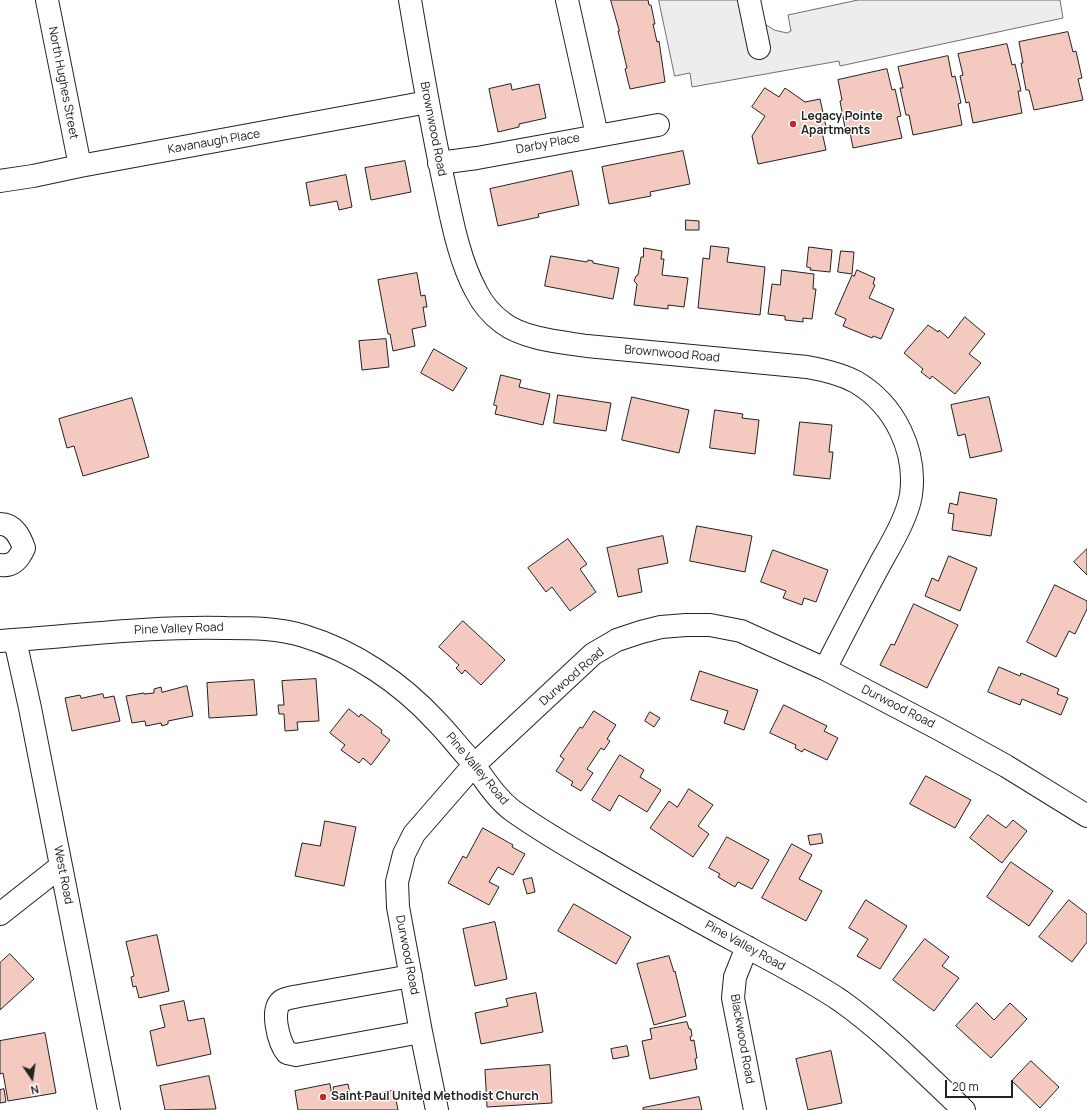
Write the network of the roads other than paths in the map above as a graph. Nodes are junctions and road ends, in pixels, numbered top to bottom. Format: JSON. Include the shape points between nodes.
{"nodes":[{"id":1,"x":46,"y":0,"type":"edge"},
{"id":2,"x":410,"y":0,"type":"edge"},
{"id":3,"x":567,"y":0,"type":"edge"},
{"id":4,"x":749,"y":0,"type":"edge"},
{"id":5,"x":759,"y":48,"type":"dead end"},
{"id":6,"x":428,"y":102,"type":"junction"},
{"id":7,"x":658,"y":124,"type":"dead end"},
{"id":8,"x":597,"y":135,"type":"junction"},
{"id":9,"x":439,"y":163,"type":"junction"},
{"id":10,"x":80,"y":166,"type":"junction"},
{"id":11,"x":0,"y":181,"type":"edge"},
{"id":12,"x":0,"y":524,"type":"edge"},
{"id":13,"x":0,"y":565,"type":"edge"},
{"id":14,"x":8,"y":641,"type":"edge"},
{"id":15,"x":825,"y":669,"type":"junction"},
{"id":16,"x":474,"y":765,"type":"junction"},
{"id":17,"x":1087,"y":816,"type":"edge"},
{"id":18,"x":61,"y":866,"type":"junction"},
{"id":19,"x":0,"y":914,"type":"edge"},
{"id":20,"x":747,"y":947,"type":"junction"},
{"id":21,"x":411,"y":976,"type":"junction"},
{"id":22,"x":421,"y":1032,"type":"junction"},
{"id":23,"x":109,"y":1110,"type":"edge"},
{"id":24,"x":438,"y":1110,"type":"edge"},
{"id":25,"x":756,"y":1110,"type":"edge"},
{"id":26,"x":964,"y":1110,"type":"edge"}],
"edges":[{"from":1,"to":10,"type":"street","name":"North Hughes Street"},
{"from":2,"to":6,"type":"street","name":"Brownwood Road"},
{"from":3,"to":8,"type":"street"},
{"from":4,"to":5,"type":"street"},
{"from":6,"to":9,"type":"street","name":"Brownwood Road"},
{"from":6,"to":10,"type":"street","name":"Kavanaugh Place"},
{"from":7,"to":8,"type":"street","name":"Darby Place"},
{"from":8,"to":9,"type":"street","name":"Darby Place"},
{"from":9,"to":15,"type":"street","name":"Brownwood Road","via":[[465,266],[476,292],[490,312],[504,324],[521,333],[587,346],[822,370],[856,382],[884,405],[899,427],[908,450],[910,497],[895,536]]},
{"from":10,"to":11,"type":"street","name":"Kavanaugh Place"},
{"from":12,"to":13,"type":"street","via":[[13,529],[20,537],[24,548],[12,564]]},
{"from":14,"to":16,"type":"street","name":"Pine Valley Road","via":[[197,627],[258,628],[301,635],[346,652],[393,682],[436,721]]},
{"from":14,"to":18,"type":"street","name":"West Road"},
{"from":15,"to":16,"type":"street","name":"Durwood Road","via":[[741,631],[724,627],[686,625],[641,632],[617,640],[593,654]]},
{"from":15,"to":17,"type":"street","name":"Durwood Road","via":[[1006,766]]},
{"from":16,"to":20,"type":"street","name":"Pine Valley Road","via":[[490,788],[509,808],[539,829]]},
{"from":16,"to":21,"type":"street","name":"Durwood Road","via":[[414,834],[404,854],[397,882],[398,907]]},
{"from":18,"to":19,"type":"street"},
{"from":18,"to":23,"type":"street","name":"West Road"},
{"from":20,"to":25,"type":"street","name":"Blackwood Road","via":[[735,976],[733,998]]},
{"from":20,"to":26,"type":"street","name":"Pine Valley Road","via":[[840,1001],[884,1035]]},
{"from":21,"to":22,"type":"street","name":"Durwood Road"},
{"from":21,"to":22,"type":"street","via":[[283,1000],[275,1015],[282,1046],[287,1053],[296,1054]]},
{"from":22,"to":24,"type":"street","name":"Durwood Road"}]}
